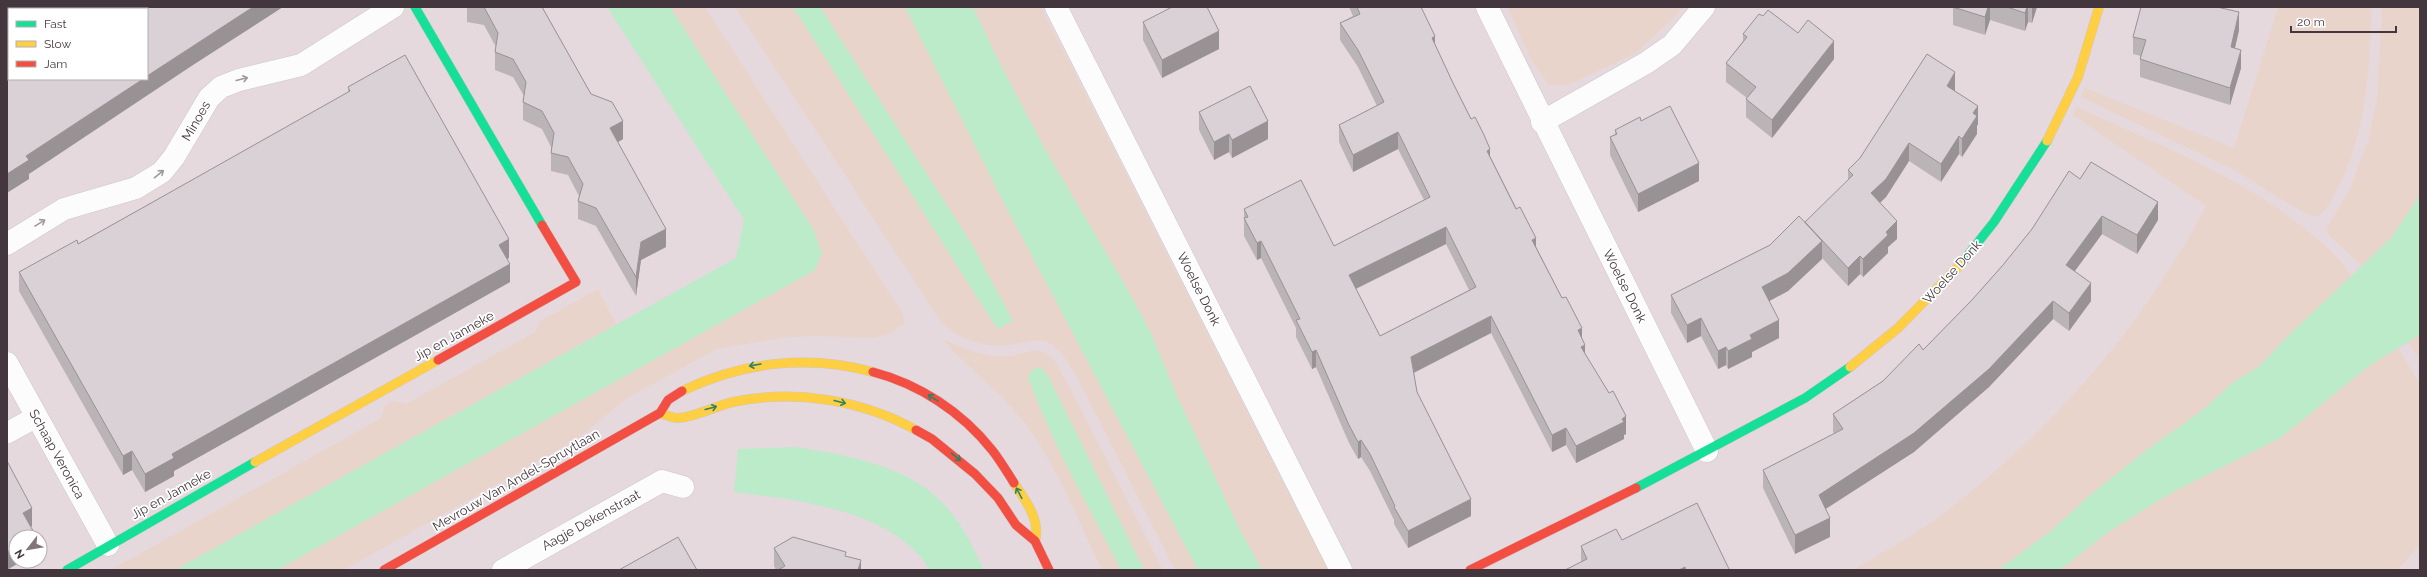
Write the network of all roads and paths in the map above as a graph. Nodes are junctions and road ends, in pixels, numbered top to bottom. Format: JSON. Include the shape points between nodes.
{"nodes":[{"id":1,"x":393,"y":7,"type":"edge"},
{"id":2,"x":415,"y":7,"type":"edge"},
{"id":3,"x":1056,"y":7,"type":"edge"},
{"id":4,"x":1486,"y":7,"type":"edge"},
{"id":5,"x":1704,"y":7,"type":"edge"},
{"id":6,"x":2099,"y":7,"type":"edge"},
{"id":7,"x":1542,"y":122,"type":"junction"},
{"id":8,"x":7,"y":244,"type":"edge"},
{"id":9,"x":7,"y":363,"type":"edge"},
{"id":10,"x":660,"y":413,"type":"junction"},
{"id":11,"x":36,"y":417,"type":"junction"},
{"id":12,"x":7,"y":433,"type":"edge"},
{"id":13,"x":1707,"y":451,"type":"junction"},
{"id":14,"x":683,"y":487,"type":"dead end"},
{"id":15,"x":1035,"y":541,"type":"junction"},
{"id":16,"x":108,"y":545,"type":"junction"},
{"id":17,"x":393,"y":568,"type":"edge"},
{"id":18,"x":68,"y":570,"type":"edge"},
{"id":19,"x":503,"y":570,"type":"edge"},
{"id":20,"x":1049,"y":570,"type":"edge"},
{"id":21,"x":1342,"y":570,"type":"edge"},
{"id":22,"x":1470,"y":570,"type":"edge"}],
"edges":[{"from":8,"to":1,"type":"street","name":"Minoes","one_way":true,"via":[[64,209],[136,188],[162,172],[174,158],[209,98],[220,87],[301,65]]},
{"from":2,"to":16,"type":"street","name":"Jip en Janneke","via":[[576,282]]},
{"from":3,"to":21,"type":"street","name":"Woelse Donk"},
{"from":4,"to":7,"type":"street","name":"Woelse Donk"},
{"from":5,"to":7,"type":"street","via":[[1672,45],[1616,82]]},
{"from":6,"to":13,"type":"street","name":"Woelse Donk","via":[[2090,40],[2068,98],[1998,220],[1960,266],[1911,317],[1821,388]]},
{"from":7,"to":13,"type":"street","name":"Woelse Donk"},
{"from":9,"to":11,"type":"street","name":"Schaap Veronica"},
{"from":10,"to":15,"type":"street","name":"Mevrouw Van Andel-Spruytlaan","one_way":true,"via":[[677,418],[734,402],[768,398],[826,398],[894,418],[932,439],[955,456],[998,498],[1016,525]]},
{"from":15,"to":10,"type":"street","name":"Mevrouw Van Andel-Spruytlaan","one_way":true,"via":[[1037,527],[1031,515],[1012,480],[981,436],[960,416],[932,396],[885,374],[837,363],[802,360],[746,367],[668,399]]},
{"from":10,"to":17,"type":"street","name":"Mevrouw Van Andel-Spruytlaan"},
{"from":11,"to":12,"type":"lane"},
{"from":11,"to":16,"type":"street","name":"Schaap Veronica"},
{"from":13,"to":22,"type":"street","name":"Woelse Donk"},
{"from":14,"to":19,"type":"street","name":"Aagje Dekenstraat","via":[[662,481]]},
{"from":15,"to":20,"type":"street","name":"Mevrouw Van Andel-Spruytlaan"},
{"from":16,"to":18,"type":"street","name":"Jip en Janneke"}]}
